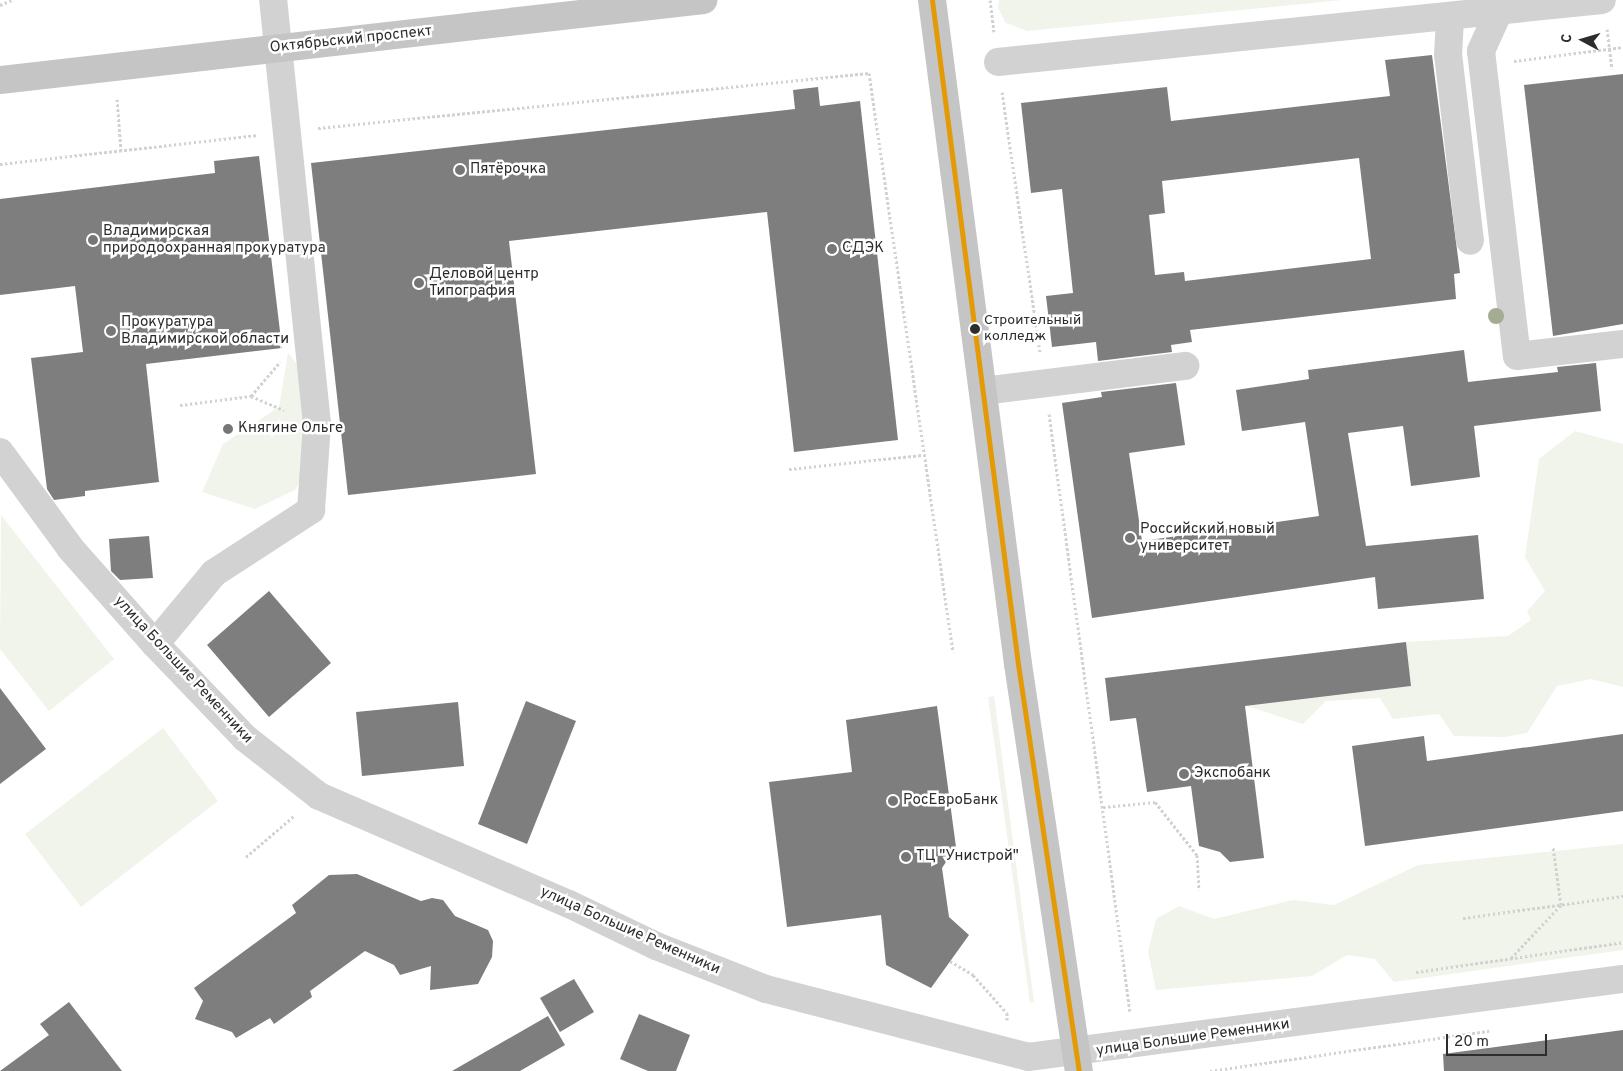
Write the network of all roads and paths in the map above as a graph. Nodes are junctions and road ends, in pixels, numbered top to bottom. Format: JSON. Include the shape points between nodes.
{"nodes":[{"id":1,"x":12,"y":0,"type":"edge"},
{"id":2,"x":273,"y":0,"type":"edge"},
{"id":3,"x":703,"y":0,"type":"edge"},
{"id":4,"x":932,"y":0,"type":"edge"},
{"id":5,"x":990,"y":0,"type":"edge"},
{"id":6,"x":0,"y":5,"type":"edge"},
{"id":7,"x":1497,"y":7,"type":"edge"},
{"id":8,"x":1604,"y":9,"type":"edge"},
{"id":9,"x":1450,"y":18,"type":"junction"},
{"id":10,"x":1623,"y":47,"type":"edge"},
{"id":11,"x":1609,"y":48,"type":"junction"},
{"id":12,"x":277,"y":49,"type":"junction"},
{"id":13,"x":1514,"y":61,"type":"dead end"},
{"id":14,"x":998,"y":62,"type":"junction"},
{"id":15,"x":114,"y":67,"type":"junction"},
{"id":16,"x":1612,"y":68,"type":"dead end"},
{"id":17,"x":0,"y":80,"type":"edge"},
{"id":18,"x":285,"y":132,"type":"junction"},
{"id":19,"x":121,"y":150,"type":"junction"},
{"id":20,"x":0,"y":164,"type":"edge"},
{"id":21,"x":1470,"y":241,"type":"dead end"},
{"id":22,"x":1623,"y":344,"type":"edge"},
{"id":23,"x":1185,"y":366,"type":"dead end"},
{"id":24,"x":1044,"y":382,"type":"junction"},
{"id":25,"x":983,"y":391,"type":"junction"},
{"id":26,"x":251,"y":396,"type":"dead end"},
{"id":27,"x":180,"y":405,"type":"dead end"},
{"id":28,"x":0,"y":452,"type":"edge"},
{"id":29,"x":922,"y":455,"type":"junction"},
{"id":30,"x":789,"y":469,"type":"dead end"},
{"id":31,"x":155,"y":644,"type":"junction"},
{"id":32,"x":953,"y":652,"type":"dead end"},
{"id":33,"x":320,"y":796,"type":"junction"},
{"id":34,"x":1103,"y":807,"type":"junction"},
{"id":35,"x":1553,"y":847,"type":"dead end"},
{"id":36,"x":246,"y":857,"type":"dead end"},
{"id":37,"x":1199,"y":890,"type":"dead end"},
{"id":38,"x":1623,"y":896,"type":"edge"},
{"id":39,"x":1561,"y":905,"type":"junction"},
{"id":40,"x":1463,"y":918,"type":"dead end"},
{"id":41,"x":1623,"y":942,"type":"edge"},
{"id":42,"x":1511,"y":958,"type":"junction"},
{"id":43,"x":950,"y":961,"type":"dead end"},
{"id":44,"x":1409,"y":973,"type":"dead end"},
{"id":45,"x":1623,"y":980,"type":"edge"},
{"id":46,"x":1139,"y":1009,"type":"dead end"},
{"id":47,"x":1130,"y":1011,"type":"junction"},
{"id":48,"x":1007,"y":1013,"type":"dead end"},
{"id":49,"x":1495,"y":1030,"type":"dead end"},
{"id":50,"x":1136,"y":1046,"type":"junction"},
{"id":51,"x":1077,"y":1062,"type":"edge"},
{"id":52,"x":1210,"y":1071,"type":"edge"}],
"edges":[{"from":1,"to":6,"type":"path"},
{"from":2,"to":12,"type":"street"},
{"from":3,"to":12,"type":"main road","name":"Октябрьский проспект"},
{"from":4,"to":25,"type":"main road"},
{"from":5,"to":14,"type":"path"},
{"from":7,"to":8,"type":"street"},
{"from":7,"to":9,"type":"street"},
{"from":7,"to":22,"type":"street","via":[[1481,51],[1518,356]]},
{"from":8,"to":11,"type":"path"},
{"from":9,"to":14,"type":"street"},
{"from":9,"to":21,"type":"street","via":[[1448,54]]},
{"from":10,"to":11,"type":"path"},
{"from":11,"to":13,"type":"path"},
{"from":11,"to":16,"type":"path"},
{"from":12,"to":15,"type":"main road","name":"Октябрьский проспект"},
{"from":12,"to":18,"type":"street"},
{"from":14,"to":24,"type":"path"},
{"from":15,"to":17,"type":"main road","name":"Октябрьский проспект"},
{"from":15,"to":19,"type":"path"},
{"from":18,"to":19,"type":"path"},
{"from":18,"to":29,"type":"path","via":[[869,73]]},
{"from":18,"to":31,"type":"street","via":[[317,424],[310,510],[214,573]]},
{"from":19,"to":20,"type":"path"},
{"from":23,"to":24,"type":"street"},
{"from":24,"to":25,"type":"street"},
{"from":24,"to":34,"type":"path"},
{"from":25,"to":51,"type":"main road"},
{"from":26,"to":27,"type":"path"},
{"from":28,"to":31,"type":"street","name":"улица Большие Ременники","via":[[71,548]]},
{"from":29,"to":30,"type":"path"},
{"from":29,"to":32,"type":"path"},
{"from":31,"to":33,"type":"street","name":"улица Большие Ременники","via":[[245,738]]},
{"from":33,"to":36,"type":"path"},
{"from":33,"to":51,"type":"street","name":"улица Большие Ременники","via":[[569,904],[656,946],[766,989],[1012,1056]]},
{"from":34,"to":37,"type":"path","via":[[1154,802],[1197,855]]},
{"from":34,"to":47,"type":"path"},
{"from":35,"to":39,"type":"path"},
{"from":38,"to":39,"type":"path"},
{"from":39,"to":40,"type":"path"},
{"from":39,"to":42,"type":"path"},
{"from":41,"to":42,"type":"path"},
{"from":42,"to":44,"type":"path"},
{"from":43,"to":48,"type":"path","via":[[973,976]]},
{"from":45,"to":50,"type":"street","name":"улица Большие Ременники"},
{"from":46,"to":47,"type":"path"},
{"from":47,"to":50,"type":"path"},
{"from":49,"to":52,"type":"path"},
{"from":50,"to":51,"type":"street","name":"улица Большие Ременники"}]}
